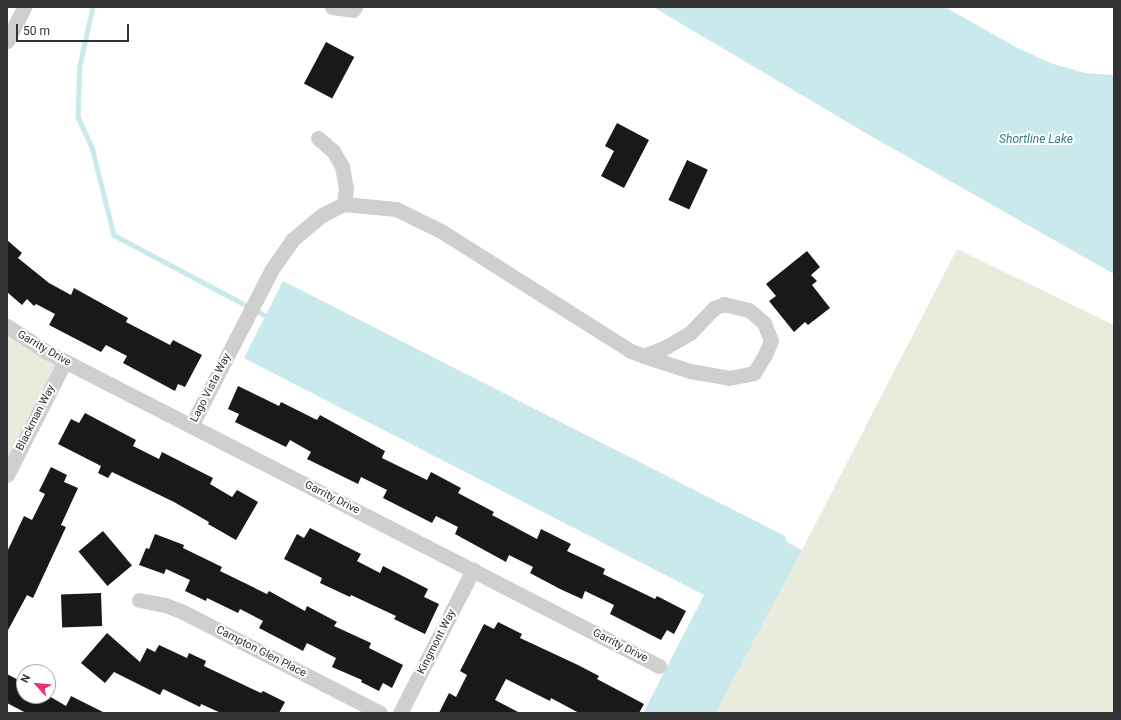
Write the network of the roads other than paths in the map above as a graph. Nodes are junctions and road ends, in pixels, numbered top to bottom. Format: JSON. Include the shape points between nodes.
{"nodes":[{"id":1,"x":24,"y":7,"type":"edge"},
{"id":2,"x":332,"y":7,"type":"edge"},
{"id":3,"x":355,"y":7,"type":"edge"},
{"id":4,"x":7,"y":41,"type":"edge"},
{"id":5,"x":318,"y":138,"type":"dead end"},
{"id":6,"x":344,"y":204,"type":"junction"},
{"id":7,"x":7,"y":326,"type":"edge"},
{"id":8,"x":644,"y":356,"type":"junction"},
{"id":9,"x":65,"y":361,"type":"junction"},
{"id":10,"x":191,"y":426,"type":"junction"},
{"id":11,"x":7,"y":475,"type":"edge"},
{"id":12,"x":473,"y":570,"type":"junction"},
{"id":13,"x":139,"y":600,"type":"dead end"},
{"id":14,"x":659,"y":666,"type":"dead end"},
{"id":15,"x":380,"y":713,"type":"edge"},
{"id":16,"x":400,"y":713,"type":"edge"}],
"edges":[{"from":1,"to":4,"type":"street"},
{"from":2,"to":3,"type":"street","via":[[353,10]]},
{"from":5,"to":6,"type":"street","via":[[333,151],[342,166],[346,188]]},
{"from":6,"to":8,"type":"street","via":[[396,209],[441,231],[631,351]]},
{"from":6,"to":10,"type":"street","name":"Lago Vista Way","via":[[322,215],[292,240],[272,269]]},
{"from":7,"to":9,"type":"street","name":"Garrity Drive"},
{"from":8,"to":8,"type":"street","via":[[685,336],[714,308],[724,304],[749,310],[764,323],[771,341],[754,373],[730,378],[690,371]]},
{"from":9,"to":10,"type":"street","name":"Garrity Drive"},
{"from":9,"to":11,"type":"street","name":"Blackman Way"},
{"from":10,"to":12,"type":"street","name":"Garrity Drive"},
{"from":12,"to":14,"type":"street","name":"Garrity Drive"},
{"from":12,"to":16,"type":"street","name":"Kingmont Way"},
{"from":13,"to":15,"type":"street","name":"Campton Glen Place","via":[[165,605],[183,612]]}]}
